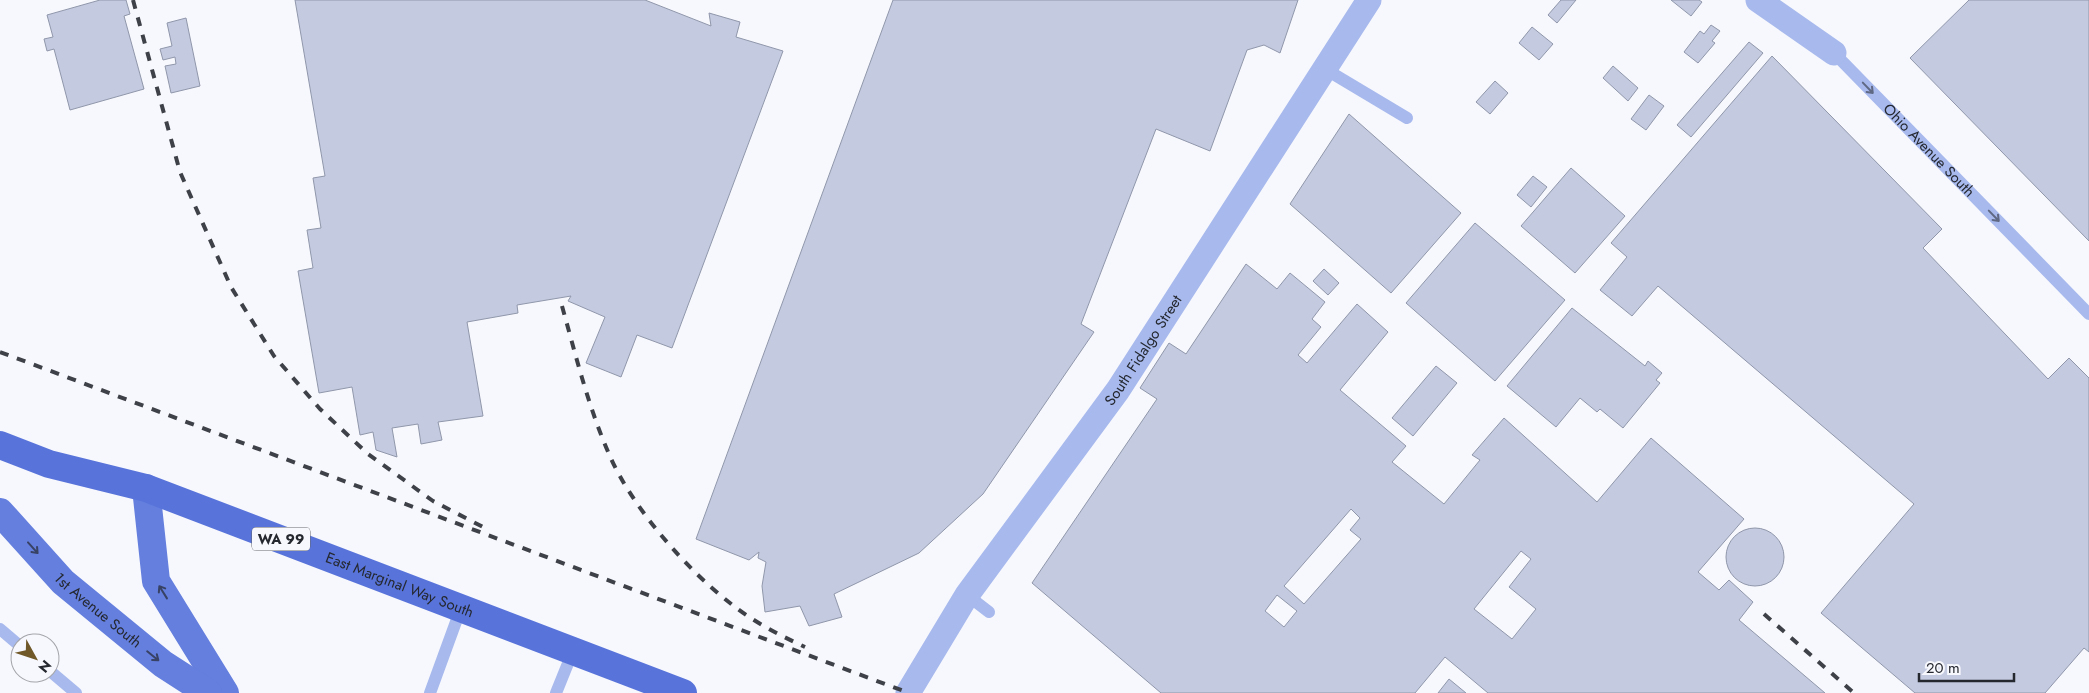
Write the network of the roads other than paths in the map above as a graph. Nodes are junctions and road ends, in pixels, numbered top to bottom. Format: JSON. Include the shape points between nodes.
{"nodes":[{"id":1,"x":1369,"y":0,"type":"edge"},
{"id":2,"x":1758,"y":0,"type":"edge"},
{"id":3,"x":1834,"y":53,"type":"joint"},
{"id":4,"x":1325,"y":69,"type":"junction"},
{"id":5,"x":1407,"y":118,"type":"dead end"},
{"id":6,"x":2089,"y":314,"type":"edge"},
{"id":7,"x":0,"y":445,"type":"edge"},
{"id":8,"x":146,"y":488,"type":"junction"},
{"id":9,"x":0,"y":512,"type":"edge"},
{"id":10,"x":967,"y":595,"type":"junction"},
{"id":11,"x":461,"y":608,"type":"junction"},
{"id":12,"x":989,"y":612,"type":"dead end"},
{"id":13,"x":0,"y":628,"type":"edge"},
{"id":14,"x":10,"y":637,"type":"edge"},
{"id":15,"x":573,"y":651,"type":"junction"},
{"id":16,"x":60,"y":679,"type":"edge"},
{"id":17,"x":76,"y":693,"type":"edge"},
{"id":18,"x":208,"y":693,"type":"edge"},
{"id":19,"x":225,"y":693,"type":"edge"},
{"id":20,"x":430,"y":693,"type":"edge"},
{"id":21,"x":556,"y":693,"type":"edge"},
{"id":22,"x":683,"y":693,"type":"edge"},
{"id":23,"x":908,"y":693,"type":"edge"}],
"edges":[{"from":1,"to":4,"type":"street","name":"South Fidalgo Street"},
{"from":2,"to":3,"type":"street","name":"Ohio Avenue South"},
{"from":3,"to":6,"type":"lane","name":"Ohio Avenue South","one_way":true},
{"from":4,"to":5,"type":"lane"},
{"from":4,"to":10,"type":"street","name":"South Fidalgo Street","via":[[1118,390]]},
{"from":7,"to":8,"type":"highway","name":"East Marginal Way South","number":"WA 99","via":[[49,464]]},
{"from":8,"to":11,"type":"highway","name":"East Marginal Way South","number":"WA 99"},
{"from":19,"to":8,"type":"main road","one_way":true,"via":[[156,581]]},
{"from":9,"to":18,"type":"main road","name":"1st Avenue South","one_way":true,"via":[[63,582],[164,664]]},
{"from":10,"to":12,"type":"lane"},
{"from":10,"to":23,"type":"street","name":"South Fidalgo Street"},
{"from":11,"to":15,"type":"highway","name":"East Marginal Way South","number":"WA 99"},
{"from":11,"to":20,"type":"lane"},
{"from":13,"to":14,"type":"lane"},
{"from":15,"to":21,"type":"lane"},
{"from":15,"to":22,"type":"highway","name":"East Marginal Way South","number":"WA 99"},
{"from":16,"to":17,"type":"lane"}]}
